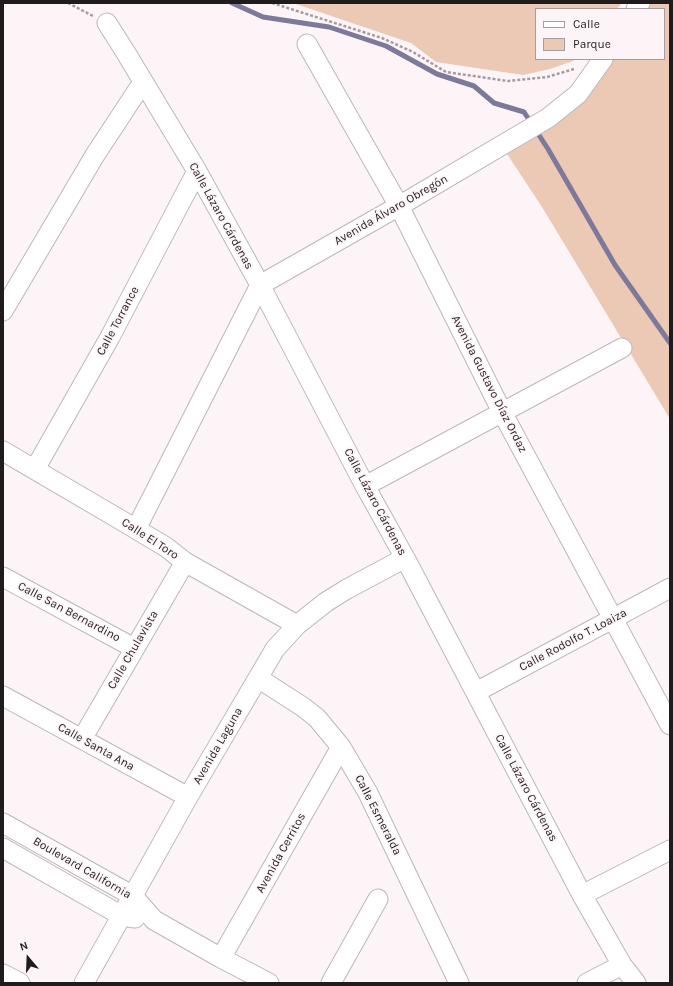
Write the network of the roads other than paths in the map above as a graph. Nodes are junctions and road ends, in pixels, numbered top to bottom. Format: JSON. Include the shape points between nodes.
{"nodes":[{"id":1,"x":107,"y":23,"type":"road end"},
{"id":2,"x":307,"y":44,"type":"dead end"},
{"id":3,"x":602,"y":60,"type":"edge"},
{"id":4,"x":143,"y":82,"type":"junction"},
{"id":5,"x":197,"y":171,"type":"junction"},
{"id":6,"x":399,"y":206,"type":"junction"},
{"id":7,"x":260,"y":285,"type":"junction"},
{"id":8,"x":3,"y":311,"type":"edge"},
{"id":9,"x":622,"y":348,"type":"dead end"},
{"id":10,"x":502,"y":412,"type":"junction"},
{"id":11,"x":3,"y":451,"type":"edge"},
{"id":12,"x":35,"y":469,"type":"junction"},
{"id":13,"x":365,"y":486,"type":"junction"},
{"id":14,"x":136,"y":529,"type":"junction"},
{"id":15,"x":405,"y":558,"type":"junction"},
{"id":16,"x":185,"y":562,"type":"junction"},
{"id":17,"x":3,"y":577,"type":"edge"},
{"id":18,"x":670,"y":588,"type":"edge"},
{"id":19,"x":613,"y":619,"type":"junction"},
{"id":20,"x":297,"y":625,"type":"junction"},
{"id":21,"x":134,"y":648,"type":"junction"},
{"id":22,"x":258,"y":678,"type":"junction"},
{"id":23,"x":476,"y":692,"type":"junction"},
{"id":24,"x":3,"y":696,"type":"edge"},
{"id":25,"x":670,"y":725,"type":"edge"},
{"id":26,"x":82,"y":740,"type":"junction"},
{"id":27,"x":340,"y":747,"type":"junction"},
{"id":28,"x":188,"y":797,"type":"junction"},
{"id":29,"x":3,"y":823,"type":"edge"},
{"id":30,"x":3,"y":848,"type":"edge"},
{"id":31,"x":670,"y":850,"type":"edge"},
{"id":32,"x":582,"y":895,"type":"junction"},
{"id":33,"x":133,"y":896,"type":"junction"},
{"id":34,"x":378,"y":899,"type":"dead end"},
{"id":35,"x":122,"y":916,"type":"junction"},
{"id":36,"x":154,"y":920,"type":"junction"},
{"id":37,"x":221,"y":958,"type":"junction"},
{"id":38,"x":622,"y":965,"type":"junction"},
{"id":39,"x":3,"y":974,"type":"edge"},
{"id":40,"x":20,"y":983,"type":"edge"},
{"id":41,"x":84,"y":983,"type":"edge"},
{"id":42,"x":269,"y":983,"type":"edge"},
{"id":43,"x":331,"y":983,"type":"edge"},
{"id":44,"x":459,"y":983,"type":"edge"},
{"id":45,"x":587,"y":983,"type":"edge"},
{"id":46,"x":636,"y":983,"type":"edge"}],
"edges":[{"from":1,"to":4,"type":"street","name":"Calle Lázaro Cárdenas"},
{"from":2,"to":6,"type":"street","name":"Avenida Gustavo Díaz Ordaz"},
{"from":3,"to":6,"type":"street","name":"Avenida Álvaro Obregón","via":[[578,94],[548,118]]},
{"from":4,"to":5,"type":"street","name":"Calle Lázaro Cárdenas"},
{"from":4,"to":8,"type":"street","via":[[95,155]]},
{"from":5,"to":7,"type":"street","name":"Calle Lázaro Cárdenas"},
{"from":5,"to":12,"type":"street","name":"Calle Torrance","via":[[110,337]]},
{"from":6,"to":7,"type":"street","name":"Avenida Álvaro Obregón"},
{"from":6,"to":10,"type":"street","name":"Avenida Gustavo Díaz Ordaz"},
{"from":7,"to":13,"type":"street","name":"Calle Lázaro Cárdenas"},
{"from":7,"to":14,"type":"street"},
{"from":9,"to":10,"type":"street"},
{"from":10,"to":13,"type":"street"},
{"from":10,"to":19,"type":"street","name":"Avenida Gustavo Díaz Ordaz"},
{"from":11,"to":12,"type":"street","name":"Calle El Toro"},
{"from":12,"to":14,"type":"street","name":"Calle El Toro"},
{"from":13,"to":15,"type":"street","name":"Calle Lázaro Cárdenas"},
{"from":14,"to":16,"type":"street","name":"Calle El Toro"},
{"from":15,"to":20,"type":"street","name":"Avenida Laguna","via":[[347,588]]},
{"from":15,"to":23,"type":"street","name":"Calle Lázaro Cárdenas"},
{"from":16,"to":20,"type":"street","name":"Calle El Toro"},
{"from":16,"to":21,"type":"street","name":"Calle Chulavista"},
{"from":17,"to":21,"type":"street","name":"Calle San Bernardino"},
{"from":18,"to":19,"type":"street","name":"Calle Rodolfo T. Loaiza"},
{"from":19,"to":23,"type":"street","name":"Calle Rodolfo T. Loaiza"},
{"from":19,"to":25,"type":"street","name":"Avenida Gustavo Díaz Ordaz"},
{"from":20,"to":22,"type":"street","name":"Avenida Laguna","via":[[275,649]]},
{"from":21,"to":26,"type":"street","name":"Calle Chulavista"},
{"from":22,"to":27,"type":"street","name":"Calle Esmeralda","via":[[317,718]]},
{"from":22,"to":28,"type":"street","name":"Avenida Laguna"},
{"from":23,"to":32,"type":"street","name":"Calle Lázaro Cárdenas"},
{"from":24,"to":26,"type":"street","name":"Calle Santa Ana"},
{"from":26,"to":28,"type":"street","name":"Calle Santa Ana"},
{"from":27,"to":37,"type":"street","name":"Avenida Cerritos"},
{"from":27,"to":44,"type":"street","name":"Calle Esmeralda","via":[[368,792]]},
{"from":28,"to":33,"type":"street","name":"Avenida Laguna"},
{"from":29,"to":33,"type":"street","name":"Boulevard California"},
{"from":30,"to":35,"type":"street","name":"Boulevard California"},
{"from":31,"to":32,"type":"street"},
{"from":32,"to":38,"type":"street","name":"Calle Lázaro Cárdenas"},
{"from":33,"to":35,"type":"street","name":"Avenida Laguna"},
{"from":33,"to":36,"type":"street","name":"Boulevard California"},
{"from":34,"to":43,"type":"street"},
{"from":35,"to":36,"type":"street","name":"Boulevard California"},
{"from":35,"to":41,"type":"street","name":"Avenida Laguna"},
{"from":36,"to":37,"type":"street","name":"Boulevard California"},
{"from":37,"to":42,"type":"street","name":"Boulevard California"},
{"from":38,"to":45,"type":"street"},
{"from":38,"to":46,"type":"street","name":"Calle Lázaro Cárdenas"},
{"from":39,"to":40,"type":"street"}]}
